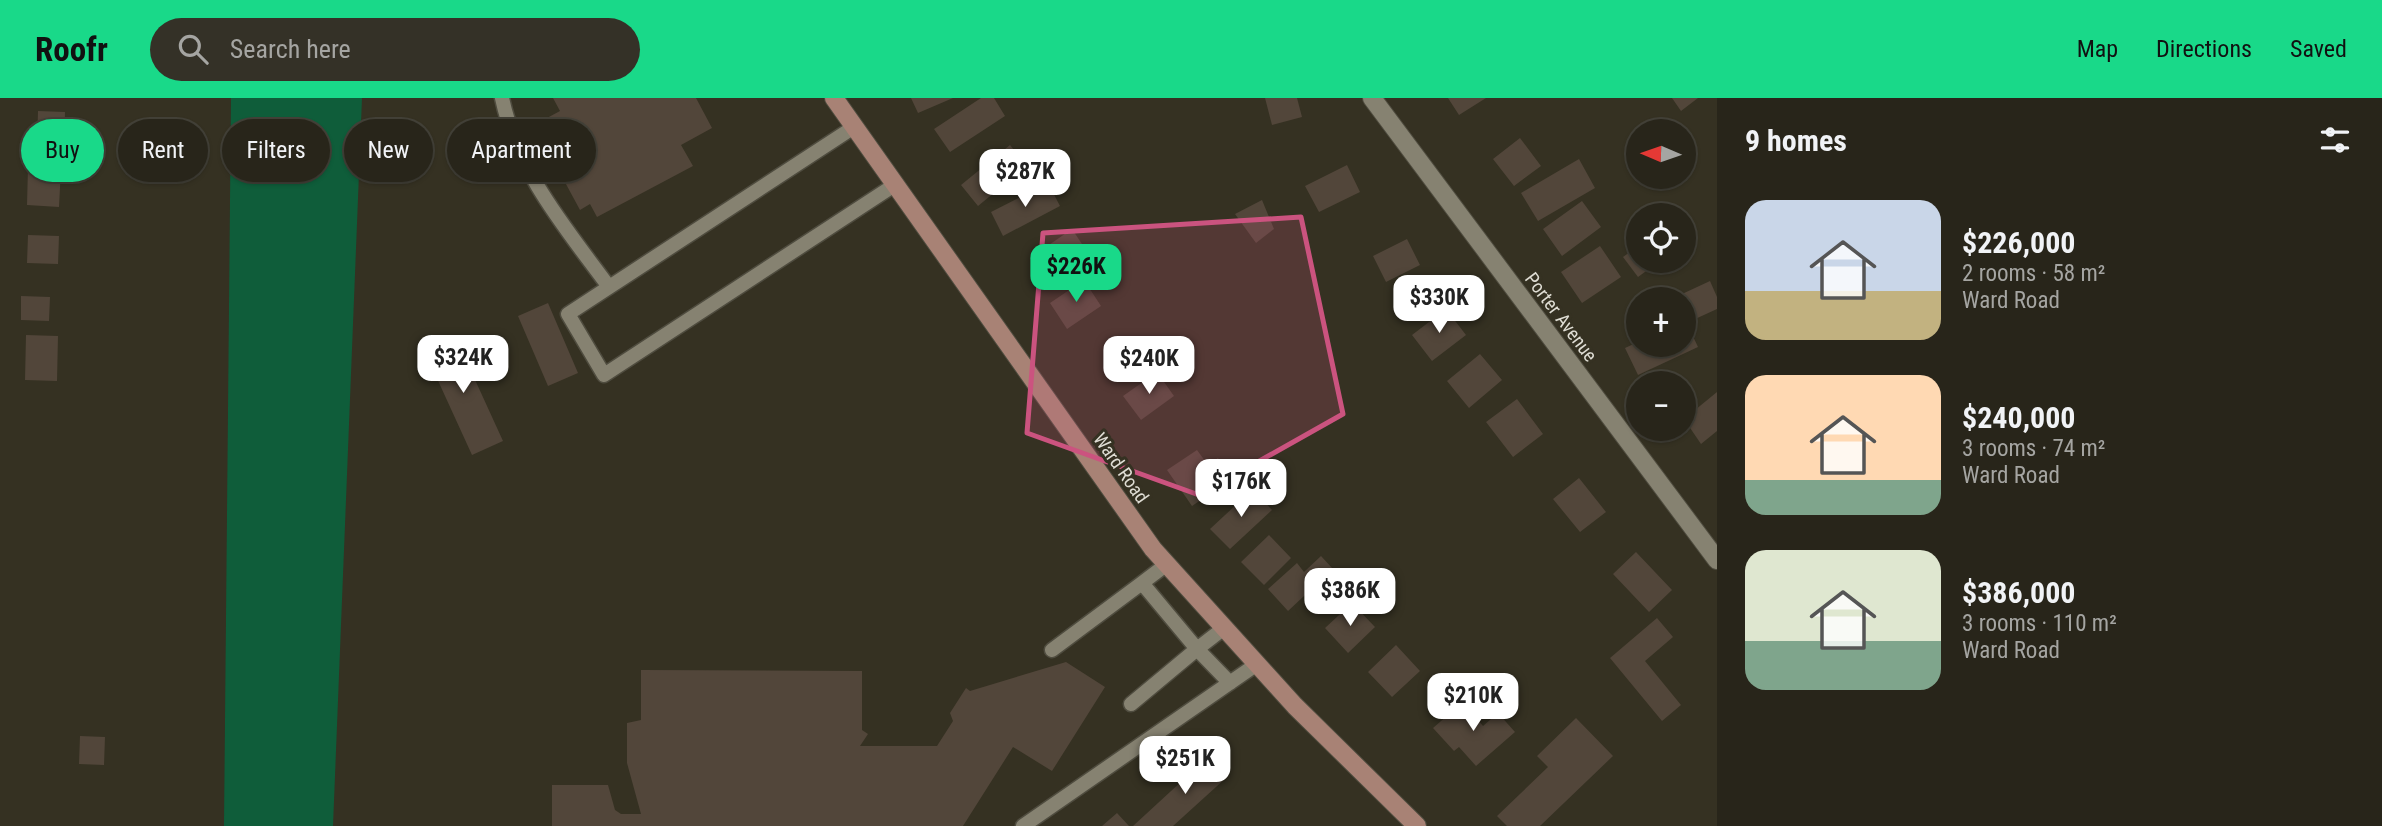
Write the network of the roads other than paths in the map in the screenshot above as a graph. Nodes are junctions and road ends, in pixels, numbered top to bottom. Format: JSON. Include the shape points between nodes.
{"nodes":[{"id":1,"x":502,"y":98,"type":"edge"},
{"id":2,"x":834,"y":98,"type":"edge"},
{"id":3,"x":1372,"y":98,"type":"edge"},
{"id":4,"x":854,"y":127,"type":"junction"},
{"id":5,"x":896,"y":184,"type":"junction"},
{"id":6,"x":609,"y":287,"type":"junction"},
{"id":7,"x":1717,"y":560,"type":"edge"},
{"id":8,"x":1167,"y":564,"type":"junction"},
{"id":9,"x":1142,"y":583,"type":"junction"},
{"id":10,"x":1224,"y":628,"type":"junction"},
{"id":11,"x":1197,"y":649,"type":"junction"},
{"id":12,"x":1052,"y":650,"type":"dead end"},
{"id":13,"x":1257,"y":664,"type":"junction"},
{"id":14,"x":1230,"y":683,"type":"junction"},
{"id":15,"x":1131,"y":704,"type":"dead end"},
{"id":16,"x":1023,"y":826,"type":"edge"},
{"id":17,"x":1417,"y":826,"type":"edge"}],
"edges":[{"from":1,"to":6,"type":"lane","via":[[535,186]]},
{"from":2,"to":4,"type":"main road","name":"Ward Road"},
{"from":3,"to":7,"type":"street","name":"Porter Avenue"},
{"from":4,"to":5,"type":"main road","name":"Ward Road"},
{"from":4,"to":6,"type":"lane"},
{"from":5,"to":6,"type":"lane","via":[[604,376],[568,314]]},
{"from":5,"to":8,"type":"main road","name":"Ward Road"},
{"from":8,"to":9,"type":"lane"},
{"from":8,"to":10,"type":"main road","name":"Ward Road"},
{"from":9,"to":11,"type":"lane"},
{"from":9,"to":12,"type":"lane"},
{"from":10,"to":11,"type":"lane"},
{"from":10,"to":13,"type":"main road","name":"Ward Road"},
{"from":11,"to":14,"type":"lane"},
{"from":11,"to":15,"type":"lane"},
{"from":13,"to":14,"type":"lane"},
{"from":13,"to":17,"type":"main road","name":"Ward Road"},
{"from":14,"to":16,"type":"lane"}]}
